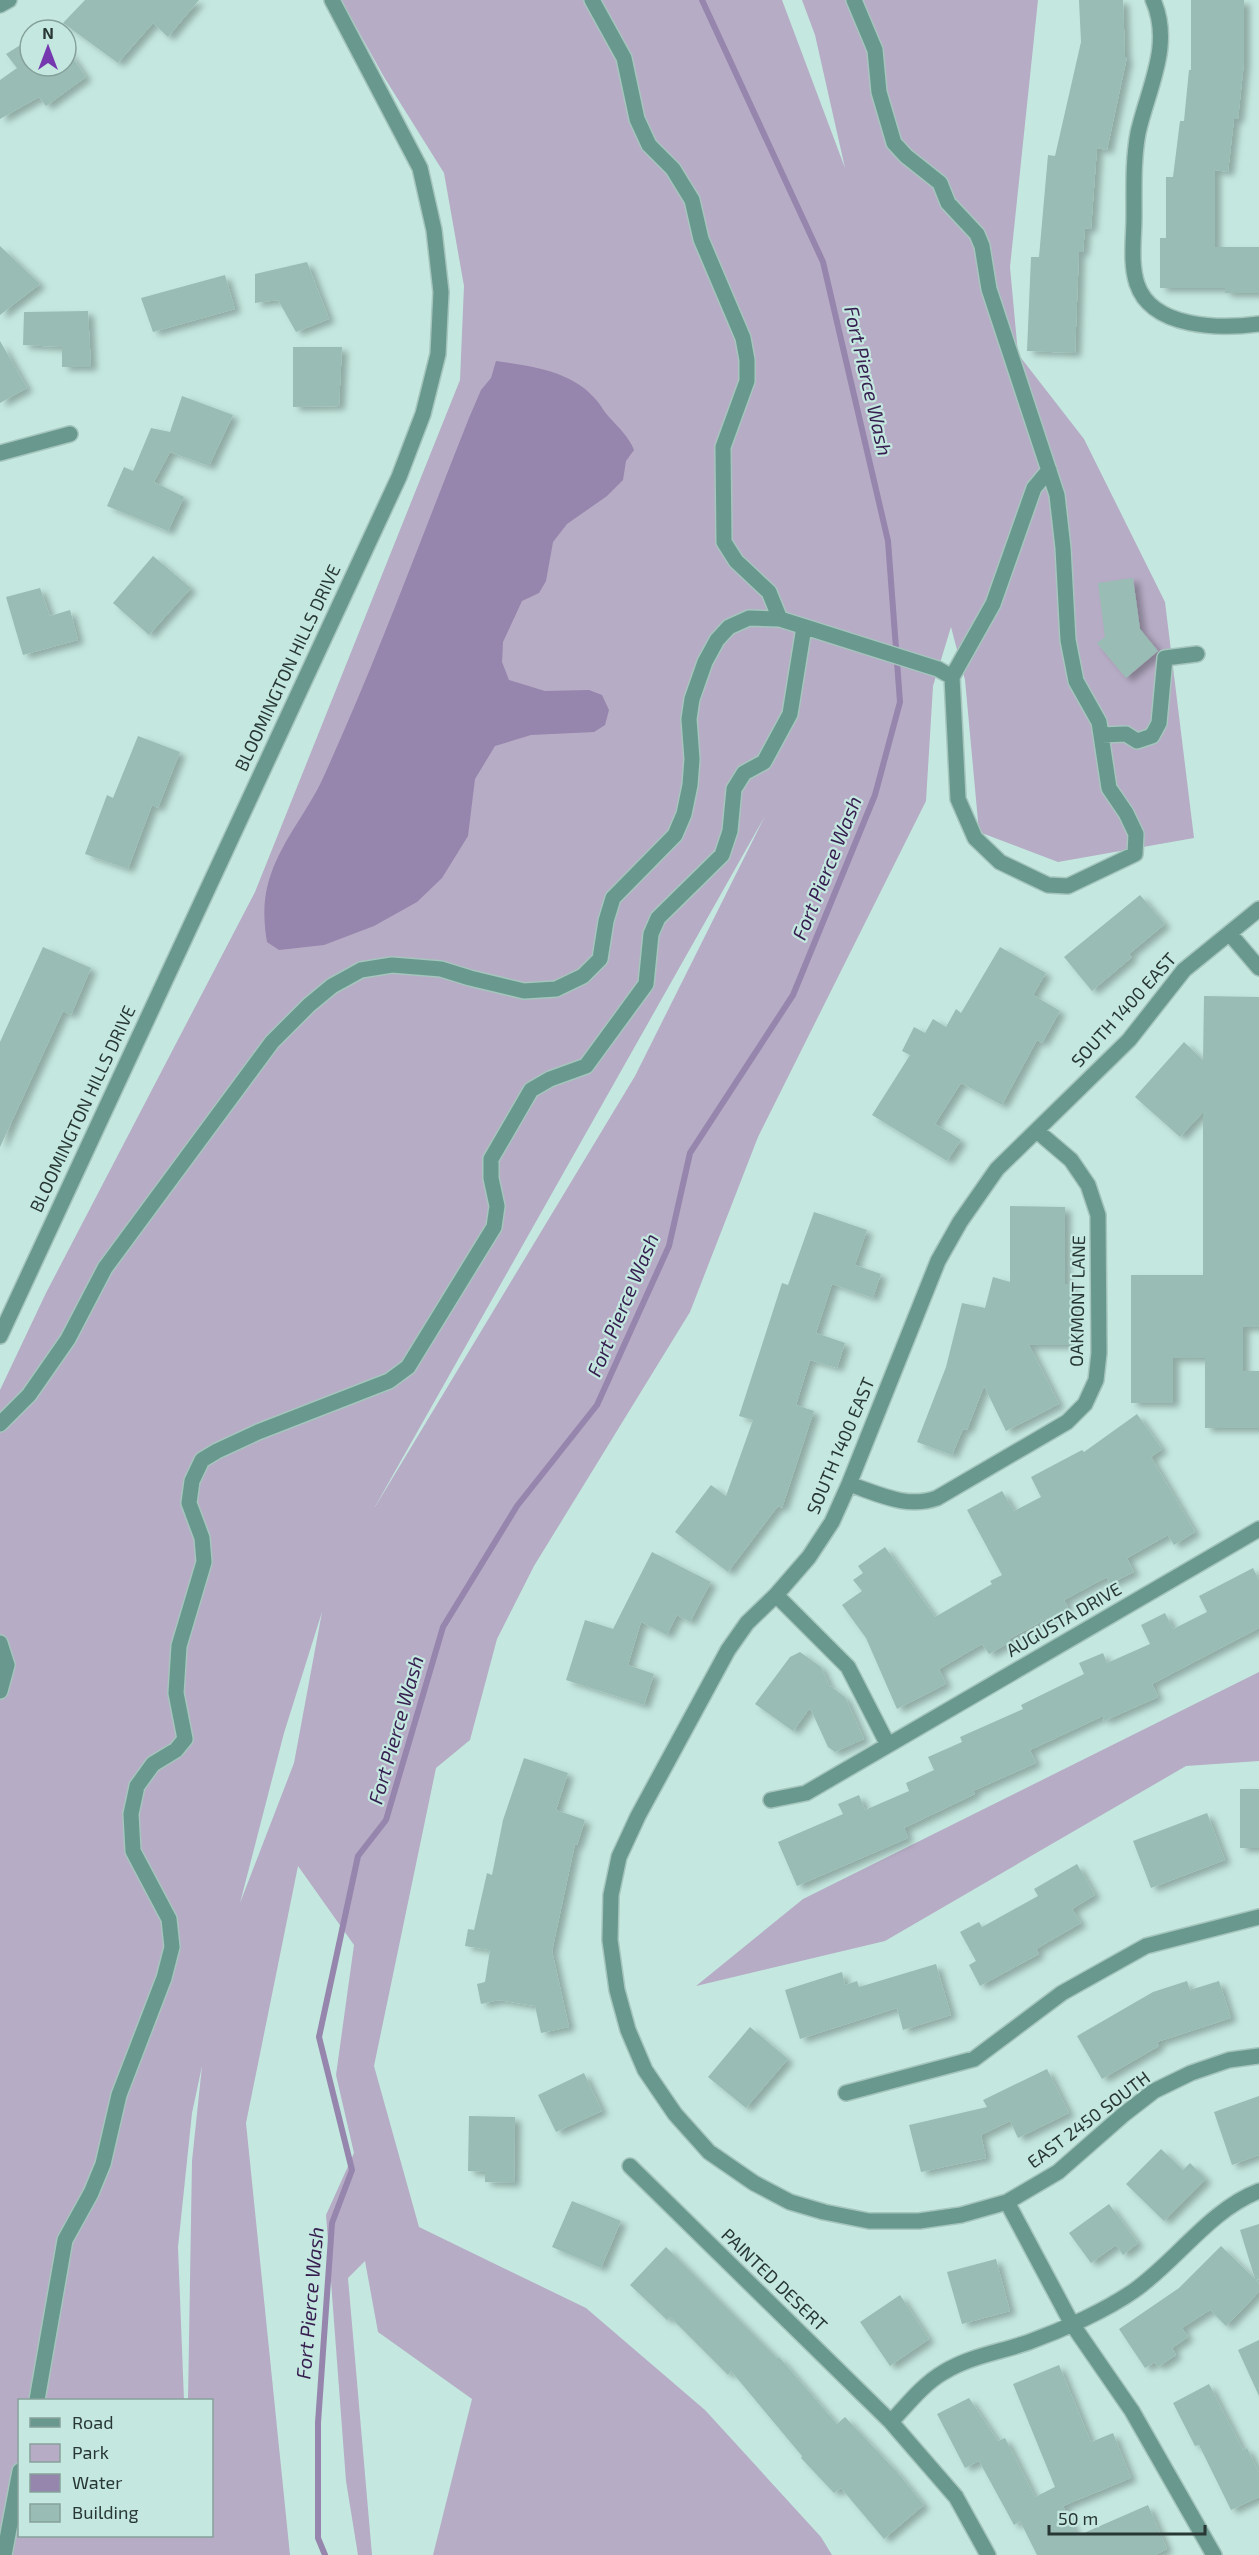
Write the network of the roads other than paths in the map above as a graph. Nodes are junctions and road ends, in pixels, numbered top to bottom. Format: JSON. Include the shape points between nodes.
{"nodes":[{"id":1,"x":9,"y":0,"type":"edge"},
{"id":2,"x":332,"y":0,"type":"edge"},
{"id":3,"x":592,"y":0,"type":"edge"},
{"id":4,"x":854,"y":0,"type":"edge"},
{"id":5,"x":1153,"y":0,"type":"edge"},
{"id":6,"x":0,"y":6,"type":"edge"},
{"id":7,"x":1259,"y":324,"type":"edge"},
{"id":8,"x":70,"y":434,"type":"dead end"},
{"id":9,"x":0,"y":453,"type":"edge"},
{"id":10,"x":1049,"y":470,"type":"junction"},
{"id":11,"x":780,"y":619,"type":"junction"},
{"id":12,"x":804,"y":627,"type":"junction"},
{"id":13,"x":1197,"y":654,"type":"dead end"},
{"id":14,"x":952,"y":677,"type":"junction"},
{"id":15,"x":1101,"y":735,"type":"junction"},
{"id":16,"x":1259,"y":909,"type":"edge"},
{"id":17,"x":1230,"y":934,"type":"junction"},
{"id":18,"x":1259,"y":968,"type":"edge"},
{"id":19,"x":1037,"y":1131,"type":"junction"},
{"id":20,"x":0,"y":1336,"type":"edge"},
{"id":21,"x":0,"y":1424,"type":"edge"},
{"id":22,"x":849,"y":1484,"type":"junction"},
{"id":23,"x":1259,"y":1529,"type":"edge"},
{"id":24,"x":776,"y":1595,"type":"junction"},
{"id":25,"x":0,"y":1643,"type":"edge"},
{"id":26,"x":0,"y":1691,"type":"edge"},
{"id":27,"x":888,"y":1745,"type":"junction"},
{"id":28,"x":771,"y":1800,"type":"dead end"},
{"id":29,"x":1259,"y":1917,"type":"edge"},
{"id":30,"x":1259,"y":2056,"type":"edge"},
{"id":31,"x":846,"y":2093,"type":"dead end"},
{"id":32,"x":709,"y":2152,"type":"joint"},
{"id":33,"x":630,"y":2166,"type":"dead end"},
{"id":34,"x":1259,"y":2191,"type":"edge"},
{"id":35,"x":1007,"y":2202,"type":"junction"},
{"id":36,"x":1072,"y":2324,"type":"junction"},
{"id":37,"x":37,"y":2399,"type":"edge"},
{"id":38,"x":891,"y":2422,"type":"junction"},
{"id":39,"x":18,"y":2482,"type":"edge"},
{"id":40,"x":4,"y":2555,"type":"edge"},
{"id":41,"x":988,"y":2555,"type":"edge"},
{"id":42,"x":1214,"y":2555,"type":"edge"}],
"edges":[{"from":1,"to":6,"type":"street"},
{"from":2,"to":20,"type":"street","name":"BLOOMINGTON HILLS DRIVE","via":[[420,168],[434,230],[441,292],[438,354],[423,414],[399,477]]},
{"from":3,"to":11,"type":"street","via":[[624,58],[637,119],[649,145],[673,169],[692,200],[701,239],[743,338],[747,381],[723,447],[724,542],[736,561],[769,592]]},
{"from":4,"to":10,"type":"street","via":[[875,50],[879,92],[894,143],[940,183],[948,202],[977,234],[982,246],[989,289]]},
{"from":5,"to":7,"type":"street","via":[[1162,30],[1135,155],[1133,264],[1137,286],[1149,303],[1170,317],[1192,324]]},
{"from":8,"to":9,"type":"street"},
{"from":10,"to":14,"type":"street","via":[[1034,488],[993,604]]},
{"from":10,"to":15,"type":"street","via":[[1057,495],[1064,548],[1068,640],[1076,681],[1100,722]]},
{"from":11,"to":12,"type":"street"},
{"from":11,"to":21,"type":"street","via":[[749,618],[729,627],[705,662],[689,719],[692,768],[684,814],[675,835],[613,898],[600,959],[583,976],[556,989],[525,991],[441,969],[392,965],[361,970],[332,986],[272,1042],[105,1268],[68,1339],[35,1386]]},
{"from":12,"to":14,"type":"street","via":[[938,669]]},
{"from":12,"to":37,"type":"street","via":[[790,714],[764,762],[744,773],[734,789],[730,831],[722,855],[658,918],[651,934],[646,984],[586,1066],[531,1090],[491,1159],[497,1206],[494,1227],[408,1367],[389,1381],[217,1451],[202,1460],[192,1481],[189,1503],[202,1538],[204,1562],[179,1646],[176,1693],[185,1739],[176,1750],[153,1764],[137,1786],[131,1814],[133,1851],[169,1919],[172,1947],[119,2095],[103,2164],[65,2240]]},
{"from":13,"to":15,"type":"street","via":[[1165,658],[1159,723],[1152,736],[1137,741],[1126,734]]},
{"from":14,"to":15,"type":"street","via":[[958,799],[975,838],[1000,862],[1048,885],[1068,886],[1135,854],[1136,834],[1109,788]]},
{"from":16,"to":17,"type":"street","name":"SOUTH 1400 EAST"},
{"from":17,"to":18,"type":"street"},
{"from":17,"to":19,"type":"street","name":"SOUTH 1400 EAST","via":[[1184,970],[1130,1040]]},
{"from":19,"to":22,"type":"street","name":"SOUTH 1400 EAST","via":[[997,1169],[938,1261]]},
{"from":19,"to":22,"type":"street","name":"OAKMONT LANE","via":[[1071,1160],[1088,1185],[1098,1215],[1100,1353],[1096,1380],[1085,1404],[1067,1422],[922,1504]]},
{"from":22,"to":24,"type":"street","name":"SOUTH 1400 EAST","via":[[832,1522],[809,1557]]},
{"from":23,"to":27,"type":"street","name":"AUGUSTA DRIVE"},
{"from":24,"to":27,"type":"street","via":[[848,1667]]},
{"from":24,"to":32,"type":"street","name":"SOUTH 1400 EAST","via":[[747,1623],[728,1650],[638,1816],[619,1857],[611,1895],[610,1940],[616,1990],[628,2030],[645,2070],[675,2114]]},
{"from":25,"to":26,"type":"street","via":[[8,1665]]},
{"from":27,"to":28,"type":"street","name":"AUGUSTA DRIVE","via":[[806,1793]]},
{"from":29,"to":31,"type":"street","via":[[1146,1946],[1062,1993],[974,2059]]},
{"from":30,"to":35,"type":"street","name":"EAST 2450 SOUTH","via":[[1229,2060],[1154,2091],[1058,2172]]},
{"from":32,"to":35,"type":"street","name":"EAST 2450 SOUTH","via":[[790,2202],[869,2221],[919,2221]]},
{"from":33,"to":38,"type":"street","name":"PAINTED DESERT"},
{"from":34,"to":36,"type":"street","via":[[1238,2199],[1133,2291]]},
{"from":35,"to":36,"type":"street"},
{"from":36,"to":38,"type":"street","via":[[943,2372]]},
{"from":36,"to":42,"type":"street","via":[[1132,2411]]},
{"from":38,"to":41,"type":"street","name":"PAINTED DESERT","via":[[956,2497]]},
{"from":39,"to":40,"type":"street"}]}
